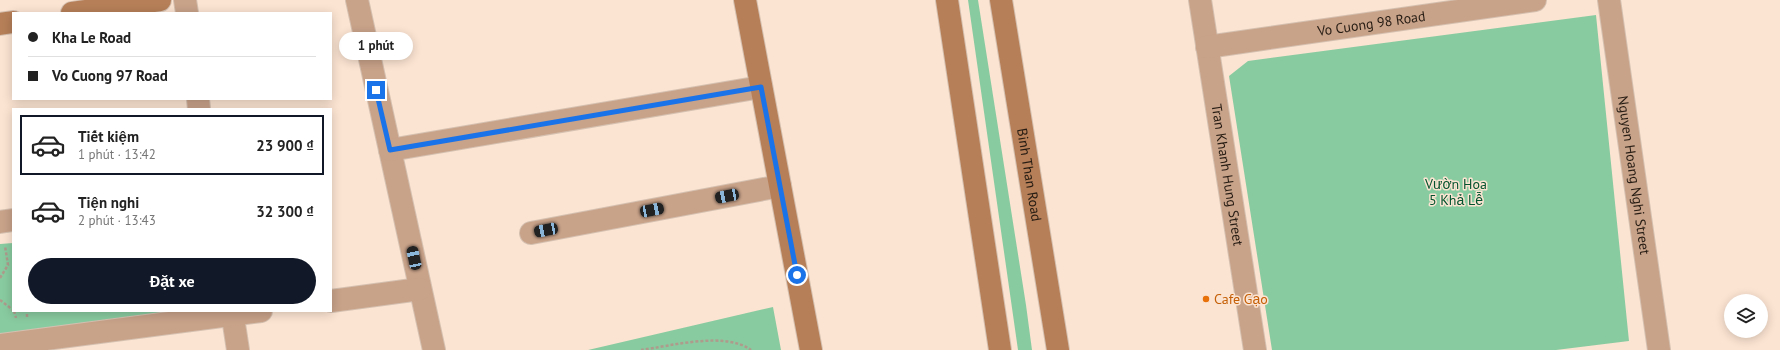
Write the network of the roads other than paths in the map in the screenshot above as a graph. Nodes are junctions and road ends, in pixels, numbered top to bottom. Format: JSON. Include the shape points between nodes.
{"nodes":[{"id":1,"x":160,"y":0,"type":"edge"},
{"id":2,"x":185,"y":0,"type":"edge"},
{"id":3,"x":357,"y":0,"type":"edge"},
{"id":4,"x":745,"y":0,"type":"edge"},
{"id":5,"x":947,"y":0,"type":"edge"},
{"id":6,"x":1001,"y":0,"type":"edge"},
{"id":7,"x":1200,"y":0,"type":"edge"},
{"id":8,"x":1535,"y":0,"type":"edge"},
{"id":9,"x":1609,"y":0,"type":"edge"},
{"id":10,"x":79,"y":12,"type":"edge"},
{"id":11,"x":187,"y":12,"type":"edge"},
{"id":12,"x":12,"y":22,"type":"edge"},
{"id":13,"x":0,"y":24,"type":"edge"},
{"id":14,"x":1207,"y":47,"type":"junction"},
{"id":15,"x":761,"y":87,"type":"junction"},
{"id":16,"x":390,"y":150,"type":"junction"},
{"id":17,"x":780,"y":186,"type":"junction"},
{"id":18,"x":12,"y":220,"type":"edge"},
{"id":19,"x":0,"y":222,"type":"edge"},
{"id":20,"x":531,"y":233,"type":"dead end"},
{"id":21,"x":420,"y":289,"type":"junction"},
{"id":22,"x":332,"y":301,"type":"edge"},
{"id":23,"x":246,"y":312,"type":"edge"},
{"id":24,"x":232,"y":313,"type":"edge"},
{"id":25,"x":70,"y":343,"type":"edge"},
{"id":26,"x":0,"y":345,"type":"edge"},
{"id":27,"x":238,"y":350,"type":"edge"},
{"id":28,"x":434,"y":350,"type":"edge"},
{"id":29,"x":811,"y":350,"type":"edge"},
{"id":30,"x":1000,"y":350,"type":"edge"},
{"id":31,"x":1058,"y":350,"type":"edge"},
{"id":32,"x":1255,"y":350,"type":"edge"},
{"id":33,"x":1659,"y":350,"type":"edge"}],
"edges":[{"from":1,"to":10,"type":"main road"},
{"from":2,"to":11,"type":"street"},
{"from":3,"to":16,"type":"street"},
{"from":4,"to":15,"type":"main road"},
{"from":5,"to":30,"type":"main road"},
{"from":6,"to":31,"type":"main road","name":"Binh Than Road"},
{"from":7,"to":14,"type":"street","name":"Tran Khanh Hung Street"},
{"from":8,"to":14,"type":"street","name":"Vo Cuong 98 Road"},
{"from":9,"to":33,"type":"street","name":"Nguyen Hoang Nghi Street"},
{"from":12,"to":13,"type":"main road"},
{"from":14,"to":32,"type":"street","name":"Tran Khanh Hung Street"},
{"from":15,"to":16,"type":"street"},
{"from":15,"to":17,"type":"main road"},
{"from":16,"to":21,"type":"street"},
{"from":17,"to":20,"type":"street"},
{"from":17,"to":29,"type":"main road"},
{"from":18,"to":19,"type":"street"},
{"from":21,"to":22,"type":"street"},
{"from":21,"to":28,"type":"street"},
{"from":23,"to":24,"type":"street"},
{"from":24,"to":25,"type":"street"},
{"from":24,"to":27,"type":"street"},
{"from":25,"to":26,"type":"street"}]}
